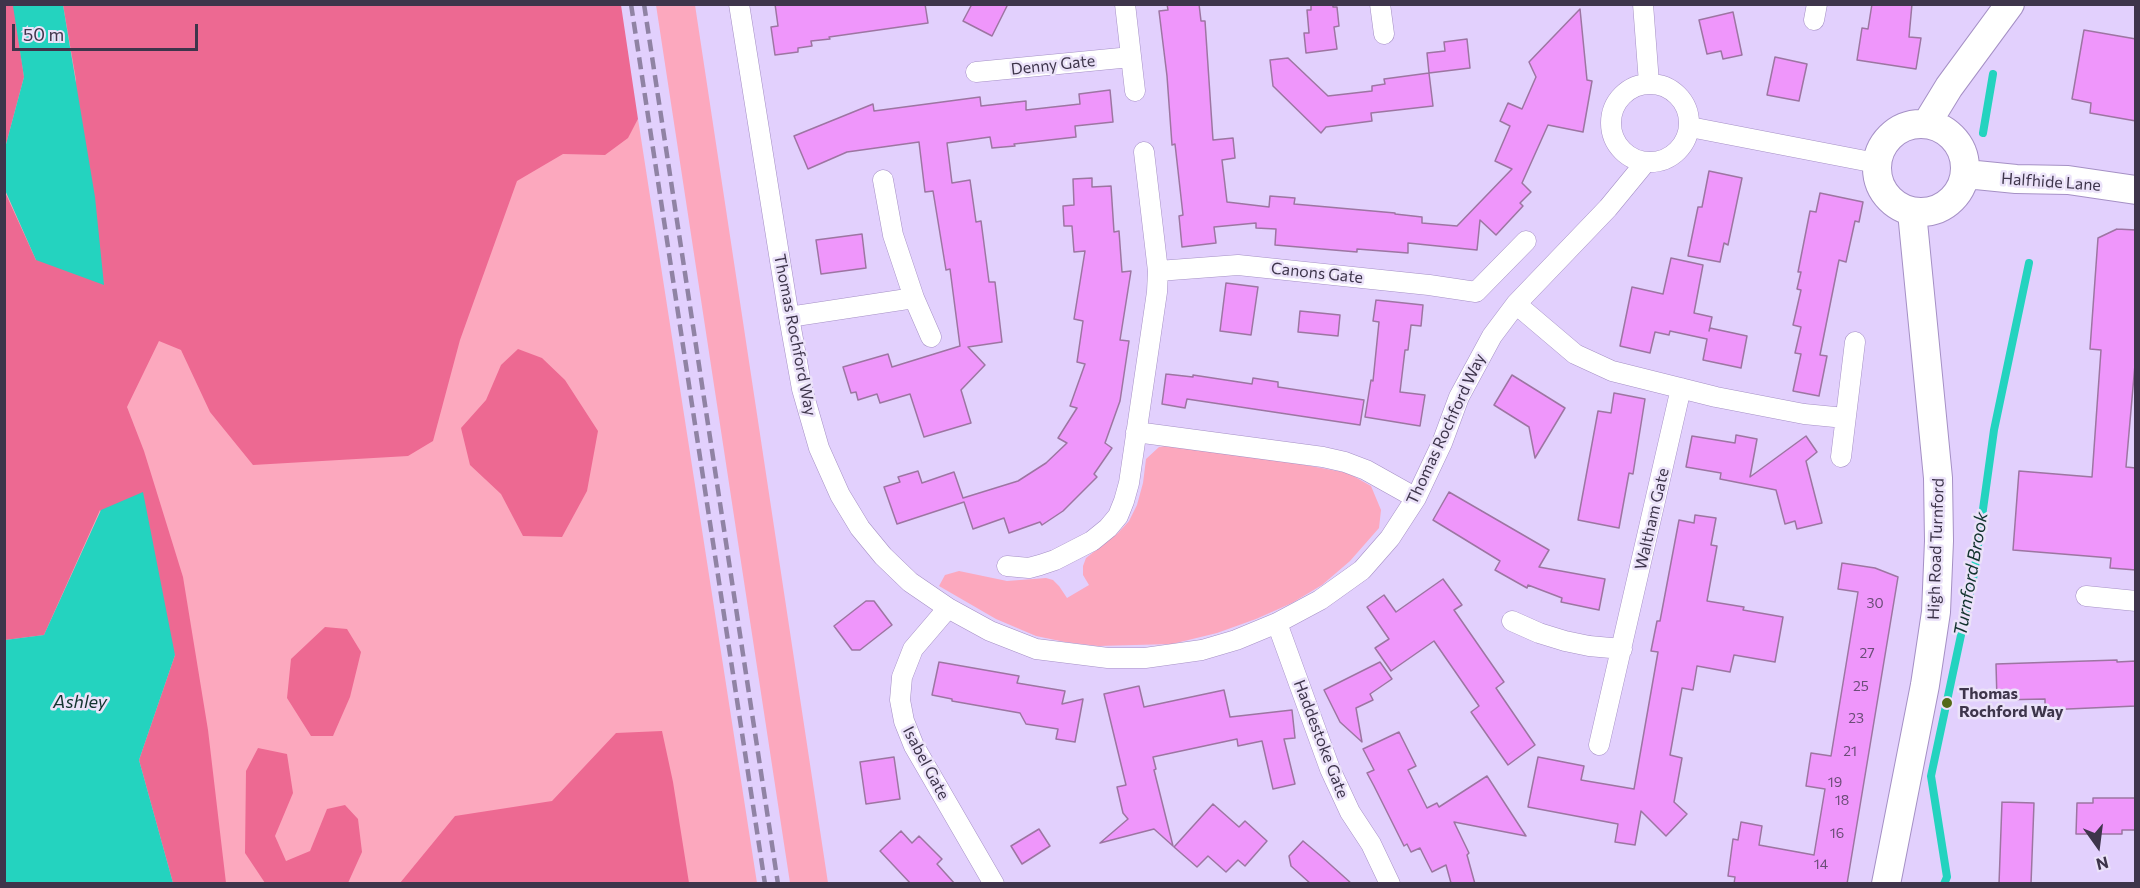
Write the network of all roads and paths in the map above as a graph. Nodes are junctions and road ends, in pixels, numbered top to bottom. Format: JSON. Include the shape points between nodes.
{"nodes":[{"id":1,"x":739,"y":4,"type":"edge"},
{"id":2,"x":1125,"y":4,"type":"edge"},
{"id":3,"x":1380,"y":4,"type":"edge"},
{"id":4,"x":1643,"y":4,"type":"edge"},
{"id":5,"x":2010,"y":4,"type":"edge"},
{"id":6,"x":1384,"y":34,"type":"dead end"},
{"id":7,"x":1131,"y":57,"type":"junction"},
{"id":8,"x":976,"y":72,"type":"dead end"},
{"id":9,"x":1649,"y":83,"type":"junction"},
{"id":10,"x":1135,"y":91,"type":"dead end"},
{"id":11,"x":1927,"y":123,"type":"junction"},
{"id":12,"x":1690,"y":127,"type":"junction"},
{"id":13,"x":1144,"y":152,"type":"dead end"},
{"id":14,"x":1645,"y":163,"type":"junction"},
{"id":15,"x":1876,"y":163,"type":"junction"},
{"id":16,"x":1966,"y":174,"type":"junction"},
{"id":17,"x":883,"y":180,"type":"dead end"},
{"id":18,"x":2136,"y":190,"type":"edge"},
{"id":19,"x":1912,"y":212,"type":"junction"},
{"id":20,"x":1526,"y":240,"type":"dead end"},
{"id":21,"x":1158,"y":271,"type":"junction"},
{"id":22,"x":914,"y":298,"type":"junction"},
{"id":23,"x":1516,"y":304,"type":"junction"},
{"id":24,"x":789,"y":317,"type":"junction"},
{"id":25,"x":931,"y":337,"type":"dead end"},
{"id":26,"x":1855,"y":342,"type":"dead end"},
{"id":27,"x":1681,"y":388,"type":"junction"},
{"id":28,"x":1845,"y":418,"type":"junction"},
{"id":29,"x":1136,"y":432,"type":"junction"},
{"id":30,"x":1841,"y":457,"type":"dead end"},
{"id":31,"x":1416,"y":498,"type":"junction"},
{"id":32,"x":1007,"y":566,"type":"dead end"},
{"id":33,"x":2086,"y":596,"type":"dead end"},
{"id":34,"x":2136,"y":601,"type":"edge"},
{"id":35,"x":948,"y":608,"type":"junction"},
{"id":36,"x":1512,"y":621,"type":"dead end"},
{"id":37,"x":1277,"y":623,"type":"junction"},
{"id":38,"x":1622,"y":649,"type":"junction"},
{"id":39,"x":1599,"y":745,"type":"dead end"},
{"id":40,"x":994,"y":884,"type":"edge"},
{"id":41,"x":1390,"y":884,"type":"edge"},
{"id":42,"x":1886,"y":884,"type":"edge"}],
"edges":[{"from":1,"to":24,"type":"street","name":"Thomas Rochford Way"},
{"from":2,"to":7,"type":"street"},
{"from":3,"to":6,"type":"street"},
{"from":4,"to":9,"type":"street"},
{"from":5,"to":11,"type":"main road"},
{"from":7,"to":8,"type":"street","name":"Denny Gate"},
{"from":7,"to":10,"type":"street"},
{"from":9,"to":12,"type":"street","via":[[1669,88],[1685,104]]},
{"from":9,"to":14,"type":"street","via":[[1627,90],[1617,100],[1610,118],[1616,144],[1630,158]]},
{"from":11,"to":15,"type":"main road","via":[[1899,129],[1886,140]]},
{"from":11,"to":16,"type":"main road","via":[[1950,133],[1961,147]]},
{"from":12,"to":14,"type":"street","via":[[1683,146],[1667,159]]},
{"from":12,"to":15,"type":"street"},
{"from":13,"to":21,"type":"street"},
{"from":14,"to":23,"type":"street","name":"Thomas Rochford Way","via":[[1608,208]]},
{"from":15,"to":19,"type":"main road","via":[[1880,188],[1897,207]]},
{"from":16,"to":18,"type":"main road","name":"Halfhide Lane","via":[[2068,180]]},
{"from":16,"to":19,"type":"main road","via":[[1959,192],[1939,209]]},
{"from":17,"to":22,"type":"street","via":[[893,235]]},
{"from":19,"to":42,"type":"main road","name":"High Road Turnford","via":[[1938,478],[1939,541],[1936,612]]},
{"from":20,"to":21,"type":"street","name":"Canons Gate","via":[[1476,292],[1238,265]]},
{"from":21,"to":29,"type":"street"},
{"from":22,"to":24,"type":"street"},
{"from":22,"to":25,"type":"street"},
{"from":23,"to":27,"type":"street","via":[[1590,362]]},
{"from":23,"to":31,"type":"street","name":"Thomas Rochford Way","via":[[1477,361]]},
{"from":24,"to":35,"type":"street","name":"Thomas Rochford Way","via":[[802,389],[819,448],[840,495],[883,556],[910,582]]},
{"from":26,"to":28,"type":"street"},
{"from":27,"to":28,"type":"street","via":[[1804,414]]},
{"from":27,"to":38,"type":"street","name":"Waltham Gate"},
{"from":28,"to":30,"type":"street"},
{"from":29,"to":31,"type":"street","via":[[1346,462]]},
{"from":29,"to":32,"type":"street","via":[[1124,501],[1108,528],[1055,560],[1029,567]]},
{"from":31,"to":37,"type":"street","name":"Thomas Rochford Way","via":[[1390,538],[1362,570],[1320,600]]},
{"from":33,"to":34,"type":"street"},
{"from":35,"to":37,"type":"street","name":"Thomas Rochford Way","via":[[990,631],[1036,649],[1108,658],[1145,658],[1202,650]]},
{"from":35,"to":40,"type":"street","name":"Isabel Gate","via":[[913,649],[902,677],[900,700],[904,721],[921,759]]},
{"from":36,"to":38,"type":"street","via":[[1565,641]]},
{"from":37,"to":41,"type":"street","name":"Haddestoke Gate","via":[[1330,769]]},
{"from":38,"to":39,"type":"street","name":"Waltham Gate"}]}
